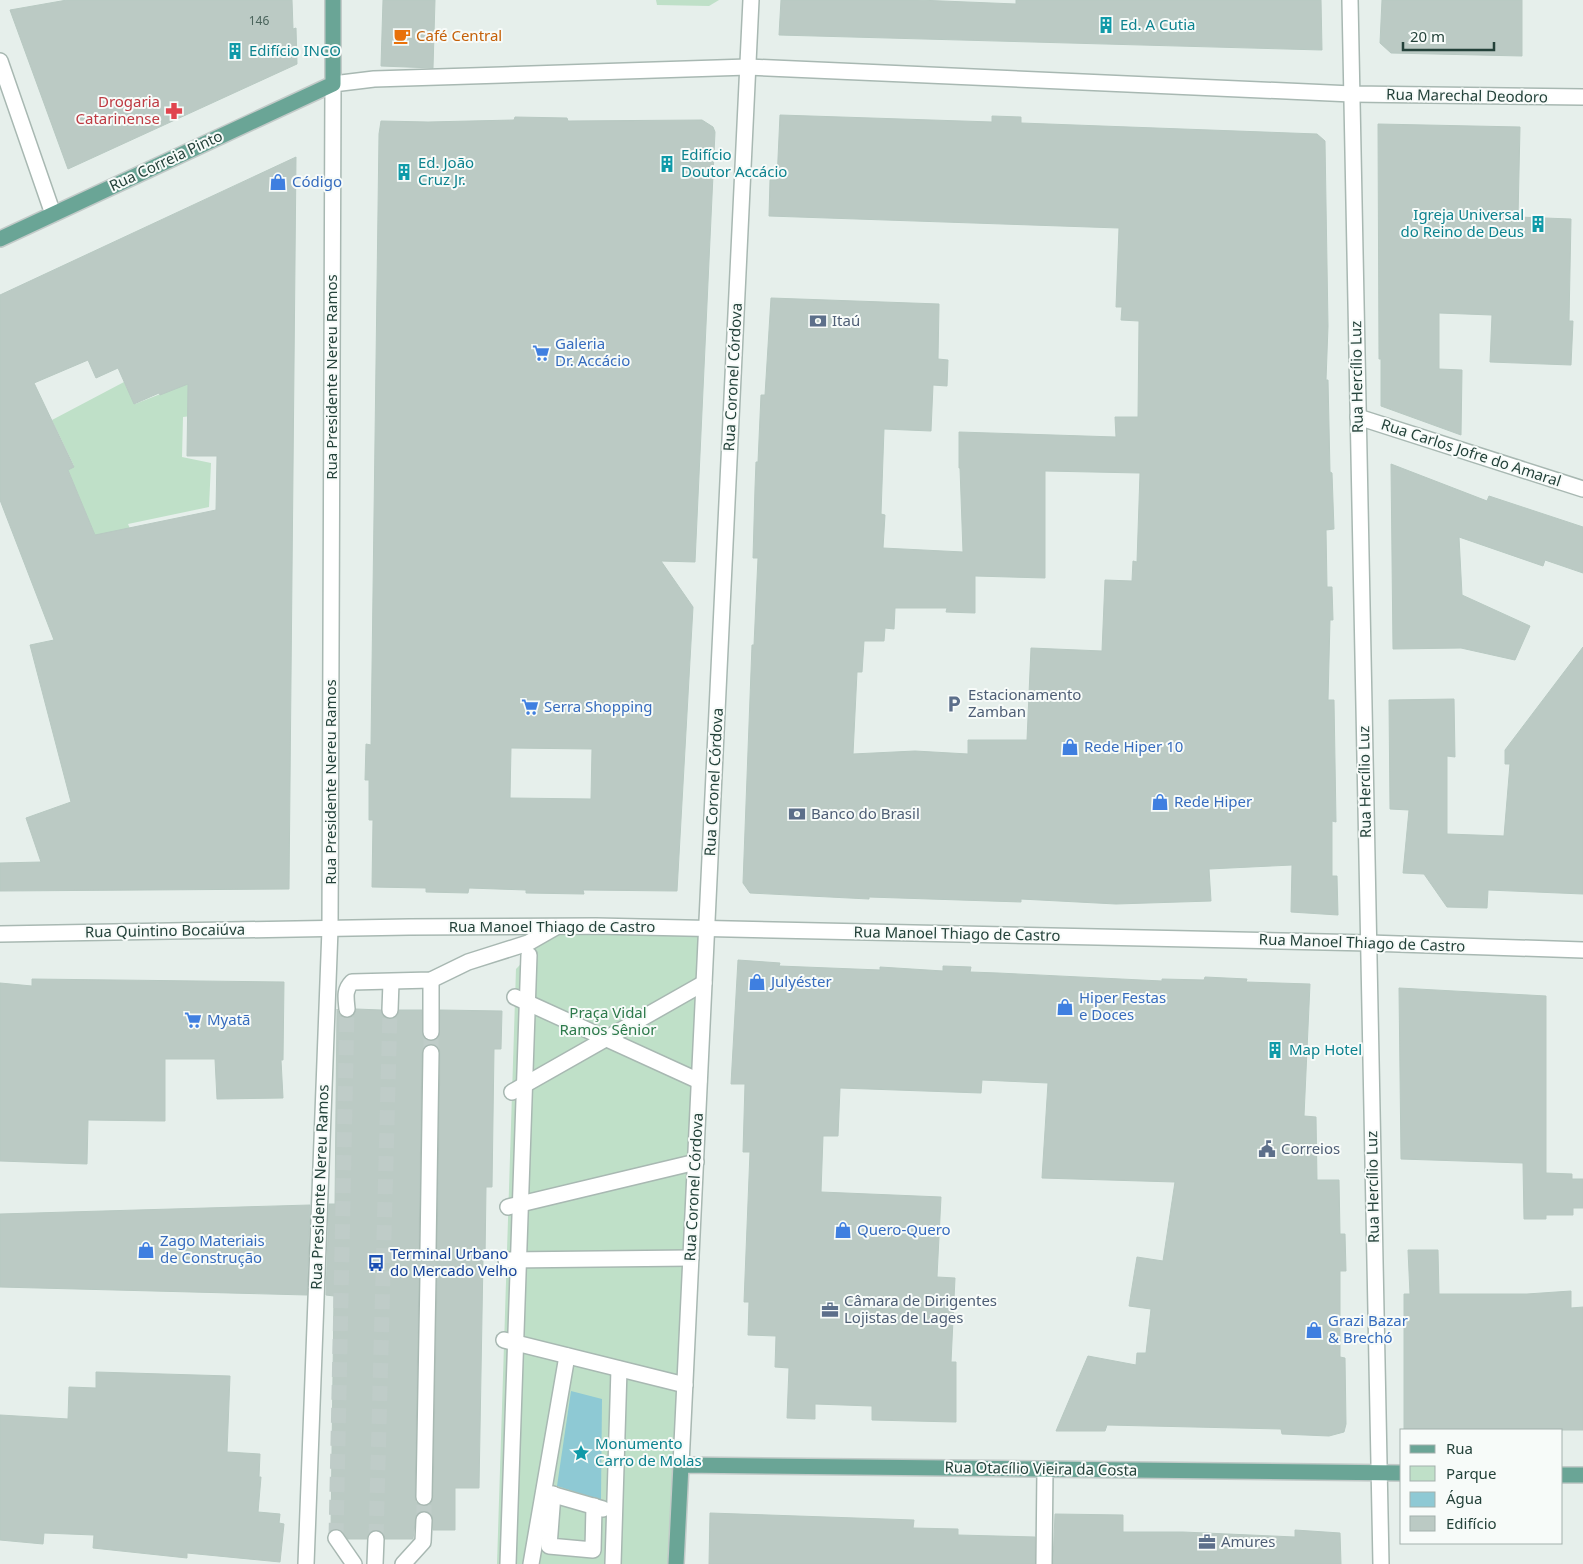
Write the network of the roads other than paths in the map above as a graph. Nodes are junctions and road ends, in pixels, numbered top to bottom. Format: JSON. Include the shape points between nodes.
{"nodes":[{"id":1,"x":333,"y":0,"type":"edge"},
{"id":2,"x":751,"y":0,"type":"edge"},
{"id":3,"x":1350,"y":0,"type":"edge"},
{"id":4,"x":0,"y":61,"type":"edge"},
{"id":5,"x":748,"y":67,"type":"junction"},
{"id":6,"x":333,"y":84,"type":"junction"},
{"id":7,"x":1352,"y":94,"type":"junction"},
{"id":8,"x":1583,"y":97,"type":"edge"},
{"id":9,"x":53,"y":214,"type":"junction"},
{"id":10,"x":0,"y":239,"type":"edge"},
{"id":11,"x":1358,"y":417,"type":"junction"},
{"id":12,"x":1583,"y":488,"type":"edge"},
{"id":13,"x":557,"y":926,"type":"junction"},
{"id":14,"x":707,"y":928,"type":"junction"},
{"id":15,"x":330,"y":929,"type":"junction"},
{"id":16,"x":0,"y":934,"type":"edge"},
{"id":17,"x":1369,"y":943,"type":"junction"},
{"id":18,"x":1583,"y":950,"type":"edge"},
{"id":19,"x":529,"y":955,"type":"dead end"},
{"id":20,"x":431,"y":980,"type":"junction"},
{"id":21,"x":391,"y":982,"type":"junction"},
{"id":22,"x":704,"y":983,"type":"junction"},
{"id":23,"x":521,"y":1000,"type":"junction"},
{"id":24,"x":347,"y":1009,"type":"tunnel mouth"},
{"id":25,"x":390,"y":1010,"type":"tunnel mouth"},
{"id":26,"x":431,"y":1032,"type":"tunnel mouth"},
{"id":27,"x":607,"y":1039,"type":"junction"},
{"id":28,"x":431,"y":1053,"type":"tunnel mouth"},
{"id":29,"x":700,"y":1081,"type":"junction"},
{"id":30,"x":518,"y":1088,"type":"junction"},
{"id":31,"x":696,"y":1162,"type":"junction"},
{"id":32,"x":514,"y":1206,"type":"junction"},
{"id":33,"x":428,"y":1250,"type":"tunnel mouth"},
{"id":34,"x":691,"y":1258,"type":"junction"},
{"id":35,"x":512,"y":1260,"type":"junction"},
{"id":36,"x":428,"y":1277,"type":"tunnel mouth"},
{"id":37,"x":510,"y":1342,"type":"junction"},
{"id":38,"x":567,"y":1356,"type":"junction"},
{"id":39,"x":619,"y":1369,"type":"junction"},
{"id":40,"x":685,"y":1385,"type":"junction"},
{"id":41,"x":681,"y":1465,"type":"junction"},
{"id":42,"x":1045,"y":1469,"type":"junction"},
{"id":43,"x":1379,"y":1473,"type":"junction"},
{"id":44,"x":1400,"y":1473,"type":"edge"},
{"id":45,"x":1563,"y":1475,"type":"edge"},
{"id":46,"x":1583,"y":1475,"type":"edge"},
{"id":47,"x":548,"y":1493,"type":"junction"},
{"id":48,"x":424,"y":1497,"type":"tunnel mouth"},
{"id":49,"x":594,"y":1506,"type":"junction"},
{"id":50,"x":614,"y":1512,"type":"junction"},
{"id":51,"x":424,"y":1520,"type":"tunnel mouth"},
{"id":52,"x":336,"y":1538,"type":"tunnel mouth"},
{"id":53,"x":376,"y":1539,"type":"tunnel mouth"},
{"id":54,"x":306,"y":1564,"type":"edge"},
{"id":55,"x":354,"y":1564,"type":"edge"},
{"id":56,"x":375,"y":1564,"type":"edge"},
{"id":57,"x":403,"y":1564,"type":"edge"},
{"id":58,"x":508,"y":1564,"type":"edge"},
{"id":59,"x":531,"y":1564,"type":"edge"},
{"id":60,"x":613,"y":1564,"type":"edge"},
{"id":61,"x":676,"y":1564,"type":"edge"},
{"id":62,"x":1044,"y":1564,"type":"edge"},
{"id":63,"x":1381,"y":1564,"type":"edge"}],
"edges":[{"from":1,"to":6,"type":"main road","name":"Rua Presidente Nereu Ramos"},
{"from":2,"to":5,"type":"street","name":"Rua Coronel Córdova"},
{"from":3,"to":7,"type":"street","name":"Rua Hercílio Luz"},
{"from":4,"to":9,"type":"street"},
{"from":5,"to":6,"type":"street","name":"Rua Marechal Deodoro","via":[[374,79]]},
{"from":5,"to":7,"type":"street","name":"Rua Marechal Deodoro"},
{"from":5,"to":14,"type":"street","name":"Rua Coronel Córdova"},
{"from":6,"to":9,"type":"main road","name":"Rua Correia Pinto"},
{"from":6,"to":15,"type":"street","name":"Rua Presidente Nereu Ramos"},
{"from":7,"to":8,"type":"street","name":"Rua Marechal Deodoro"},
{"from":7,"to":11,"type":"street","name":"Rua Hercílio Luz"},
{"from":9,"to":10,"type":"main road","name":"Rua Correia Pinto"},
{"from":11,"to":12,"type":"street","name":"Rua Carlos Jofre do Amaral"},
{"from":11,"to":17,"type":"street","name":"Rua Hercílio Luz"},
{"from":13,"to":14,"type":"street","name":"Rua Manoel Thiago de Castro"},
{"from":13,"to":15,"type":"street","name":"Rua Manoel Thiago de Castro"},
{"from":13,"to":20,"type":"street","via":[[528,943],[468,962]]},
{"from":14,"to":17,"type":"street","name":"Rua Manoel Thiago de Castro"},
{"from":14,"to":22,"type":"street","name":"Rua Coronel Córdova"},
{"from":15,"to":16,"type":"street","name":"Rua Quintino Bocaiúva"},
{"from":15,"to":54,"type":"street","name":"Rua Presidente Nereu Ramos"},
{"from":17,"to":18,"type":"street","name":"Rua Manoel Thiago de Castro"},
{"from":17,"to":43,"type":"street","name":"Rua Hercílio Luz"},
{"from":19,"to":23,"type":"street"},
{"from":20,"to":21,"type":"street"},
{"from":20,"to":26,"type":"street"},
{"from":21,"to":24,"type":"street","via":[[352,982],[346,992]]},
{"from":21,"to":25,"type":"street"},
{"from":22,"to":27,"type":"street"},
{"from":22,"to":29,"type":"street","name":"Rua Coronel Córdova"},
{"from":23,"to":27,"type":"street"},
{"from":23,"to":30,"type":"street"},
{"from":27,"to":29,"type":"street"},
{"from":27,"to":30,"type":"street"},
{"from":28,"to":33,"type":"street"},
{"from":29,"to":31,"type":"street","name":"Rua Coronel Córdova"},
{"from":30,"to":32,"type":"street"},
{"from":31,"to":32,"type":"street"},
{"from":31,"to":34,"type":"street","name":"Rua Coronel Córdova"},
{"from":32,"to":35,"type":"street"},
{"from":34,"to":35,"type":"street"},
{"from":34,"to":40,"type":"street","name":"Rua Coronel Córdova"},
{"from":35,"to":37,"type":"street"},
{"from":36,"to":48,"type":"street"},
{"from":37,"to":38,"type":"street"},
{"from":37,"to":58,"type":"street"},
{"from":38,"to":39,"type":"street"},
{"from":38,"to":47,"type":"street"},
{"from":39,"to":40,"type":"street"},
{"from":39,"to":50,"type":"street"},
{"from":40,"to":41,"type":"street","name":"Rua Coronel Córdova"},
{"from":41,"to":42,"type":"main road","name":"Rua Otacílio Vieira da Costa"},
{"from":41,"to":61,"type":"main road","name":"Rua Coronel Córdova"},
{"from":42,"to":43,"type":"main road","name":"Rua Otacílio Vieira da Costa"},
{"from":42,"to":62,"type":"street"},
{"from":43,"to":44,"type":"main road","name":"Rua Otacílio Vieira da Costa"},
{"from":43,"to":63,"type":"street","name":"Rua Hercílio Luz"},
{"from":45,"to":46,"type":"main road"},
{"from":47,"to":49,"type":"street"},
{"from":47,"to":49,"type":"street","via":[[550,1546],[593,1550]]},
{"from":47,"to":59,"type":"street"},
{"from":49,"to":50,"type":"street"},
{"from":50,"to":60,"type":"street"},
{"from":51,"to":57,"type":"street","via":[[424,1542]]},
{"from":52,"to":55,"type":"street"},
{"from":53,"to":56,"type":"street"}]}
